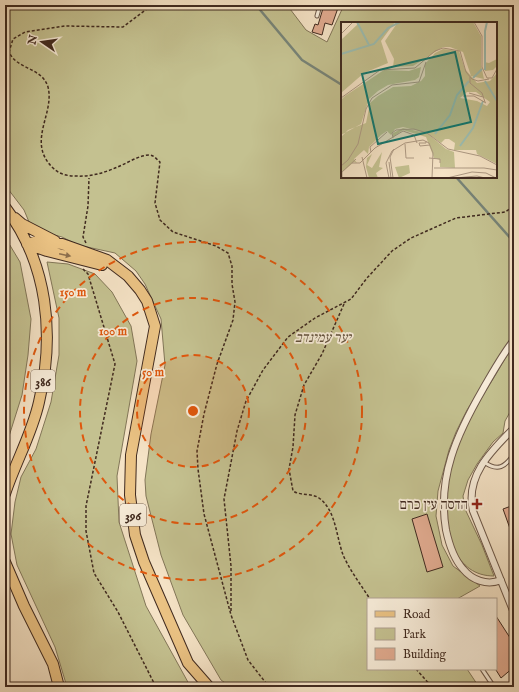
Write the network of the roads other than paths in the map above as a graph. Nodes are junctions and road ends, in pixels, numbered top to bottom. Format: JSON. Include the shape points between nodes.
{"nodes":[{"id":1,"x":320,"y":5,"type":"edge"},
{"id":2,"x":317,"y":16,"type":"dead end"},
{"id":3,"x":8,"y":211,"type":"edge"},
{"id":4,"x":27,"y":244,"type":"junction"},
{"id":5,"x":62,"y":244,"type":"junction"},
{"id":6,"x":83,"y":255,"type":"junction"},
{"id":7,"x":514,"y":340,"type":"edge"},
{"id":8,"x":514,"y":428,"type":"edge"},
{"id":9,"x":514,"y":454,"type":"edge"},
{"id":10,"x":484,"y":462,"type":"junction"},
{"id":11,"x":5,"y":494,"type":"edge"},
{"id":12,"x":5,"y":562,"type":"edge"},
{"id":13,"x":501,"y":580,"type":"junction"},
{"id":14,"x":514,"y":613,"type":"edge"},
{"id":15,"x":483,"y":670,"type":"edge"},
{"id":16,"x":59,"y":687,"type":"edge"},
{"id":17,"x":209,"y":687,"type":"edge"},
{"id":18,"x":494,"y":687,"type":"edge"}],
"edges":[{"from":1,"to":2,"type":"lane"},
{"from":3,"to":4,"type":"main road","number":"386"},
{"from":3,"to":5,"type":"main road","via":[[22,224]]},
{"from":4,"to":5,"type":"main road","number":"396","via":[[37,241]]},
{"from":4,"to":6,"type":"main road","number":"396","one_way":true,"via":[[48,252]]},
{"from":4,"to":11,"type":"main road","number":"386","via":[[36,263],[46,308],[47,355],[39,403]]},
{"from":5,"to":6,"type":"main road","number":"396"},
{"from":6,"to":17,"type":"main road","number":"396","via":[[111,270],[124,282],[140,300],[156,326],[131,455],[130,496],[135,535],[144,562],[188,663]]},
{"from":7,"to":13,"type":"street","via":[[498,363],[457,438],[444,493],[448,541],[458,564],[478,581],[494,583]]},
{"from":8,"to":10,"type":"street"},
{"from":9,"to":10,"type":"lane","via":[[508,462],[498,468]]},
{"from":10,"to":13,"type":"street","via":[[473,481],[472,505]]},
{"from":12,"to":16,"type":"main road","via":[[52,664]]},
{"from":13,"to":14,"type":"street"},
{"from":15,"to":18,"type":"lane"}]}
